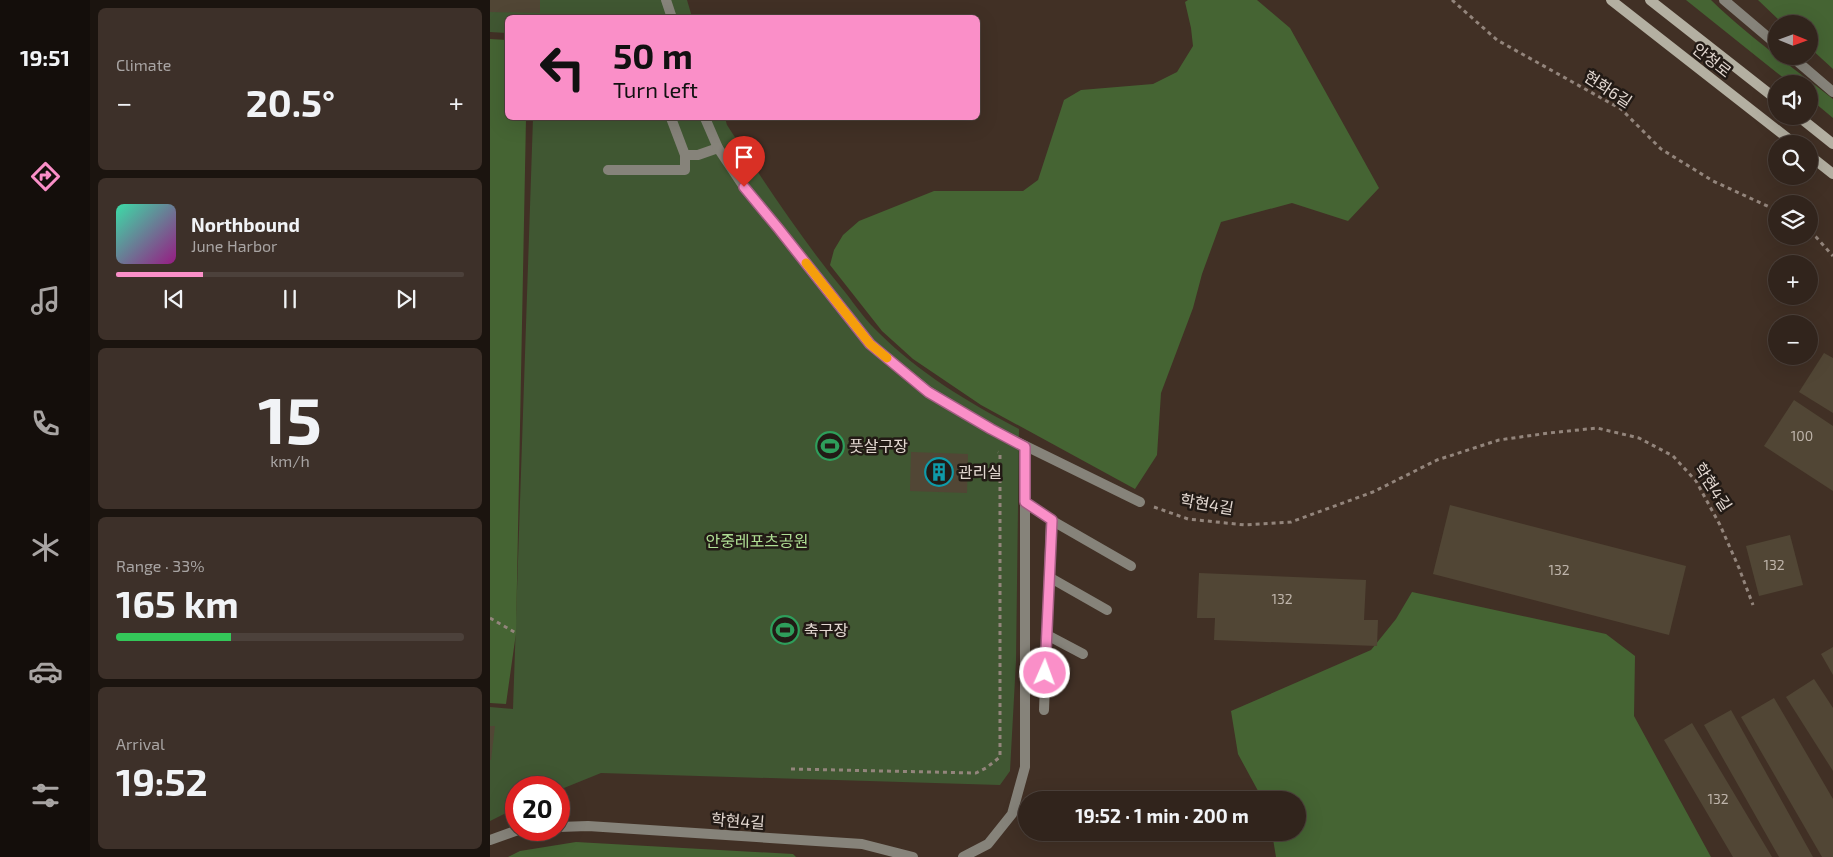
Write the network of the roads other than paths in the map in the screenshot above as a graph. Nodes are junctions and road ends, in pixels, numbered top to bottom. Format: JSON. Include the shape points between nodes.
{"nodes":[{"id":1,"x":666,"y":0,"type":"edge"},
{"id":2,"x":1611,"y":0,"type":"edge"},
{"id":3,"x":1650,"y":0,"type":"edge"},
{"id":4,"x":1724,"y":0,"type":"edge"},
{"id":5,"x":671,"y":15,"type":"edge"},
{"id":6,"x":1768,"y":37,"type":"edge"},
{"id":7,"x":1801,"y":65,"type":"edge"},
{"id":8,"x":1833,"y":92,"type":"edge"},
{"id":9,"x":1768,"y":93,"type":"edge"},
{"id":10,"x":672,"y":120,"type":"edge"},
{"id":11,"x":706,"y":120,"type":"edge"},
{"id":12,"x":1809,"y":125,"type":"edge"},
{"id":13,"x":1784,"y":135,"type":"edge"},
{"id":14,"x":1833,"y":144,"type":"edge"},
{"id":15,"x":718,"y":148,"type":"junction"},
{"id":16,"x":685,"y":155,"type":"junction"},
{"id":17,"x":1818,"y":162,"type":"edge"},
{"id":18,"x":608,"y":170,"type":"dead end"},
{"id":19,"x":1833,"y":174,"type":"edge"},
{"id":20,"x":1025,"y":447,"type":"junction"},
{"id":21,"x":1025,"y":502,"type":"junction"},
{"id":22,"x":1140,"y":502,"type":"road end"},
{"id":23,"x":1052,"y":520,"type":"junction"},
{"id":24,"x":1131,"y":566,"type":"dead end"},
{"id":25,"x":1049,"y":577,"type":"junction"},
{"id":26,"x":1107,"y":610,"type":"dead end"},
{"id":27,"x":1046,"y":635,"type":"junction"},
{"id":28,"x":1083,"y":654,"type":"dead end"},
{"id":29,"x":1044,"y":710,"type":"dead end"},
{"id":30,"x":570,"y":827,"type":"edge"},
{"id":31,"x":505,"y":835,"type":"edge"},
{"id":32,"x":490,"y":840,"type":"edge"},
{"id":33,"x":913,"y":857,"type":"edge"},
{"id":34,"x":963,"y":857,"type":"edge"}],
"edges":[{"from":1,"to":5,"type":"street"},
{"from":2,"to":13,"type":"street","name":"안청로"},
{"from":3,"to":9,"type":"street","name":"안청로"},
{"from":4,"to":6,"type":"street"},
{"from":7,"to":8,"type":"street"},
{"from":10,"to":16,"type":"street"},
{"from":11,"to":15,"type":"street"},
{"from":12,"to":14,"type":"street"},
{"from":15,"to":16,"type":"street","via":[[698,155]]},
{"from":15,"to":20,"type":"street","via":[[744,187],[870,344],[928,392]]},
{"from":16,"to":18,"type":"street","via":[[685,170]]},
{"from":17,"to":19,"type":"street"},
{"from":20,"to":21,"type":"street"},
{"from":20,"to":22,"type":"street"},
{"from":21,"to":23,"type":"street"},
{"from":21,"to":34,"type":"street","via":[[1025,767],[1012,814],[988,844]]},
{"from":23,"to":24,"type":"street"},
{"from":23,"to":25,"type":"street"},
{"from":25,"to":26,"type":"street"},
{"from":25,"to":27,"type":"street"},
{"from":27,"to":28,"type":"street"},
{"from":27,"to":29,"type":"street"},
{"from":30,"to":33,"type":"street","name":"학현4길","via":[[862,844]]},
{"from":31,"to":32,"type":"street"}]}
